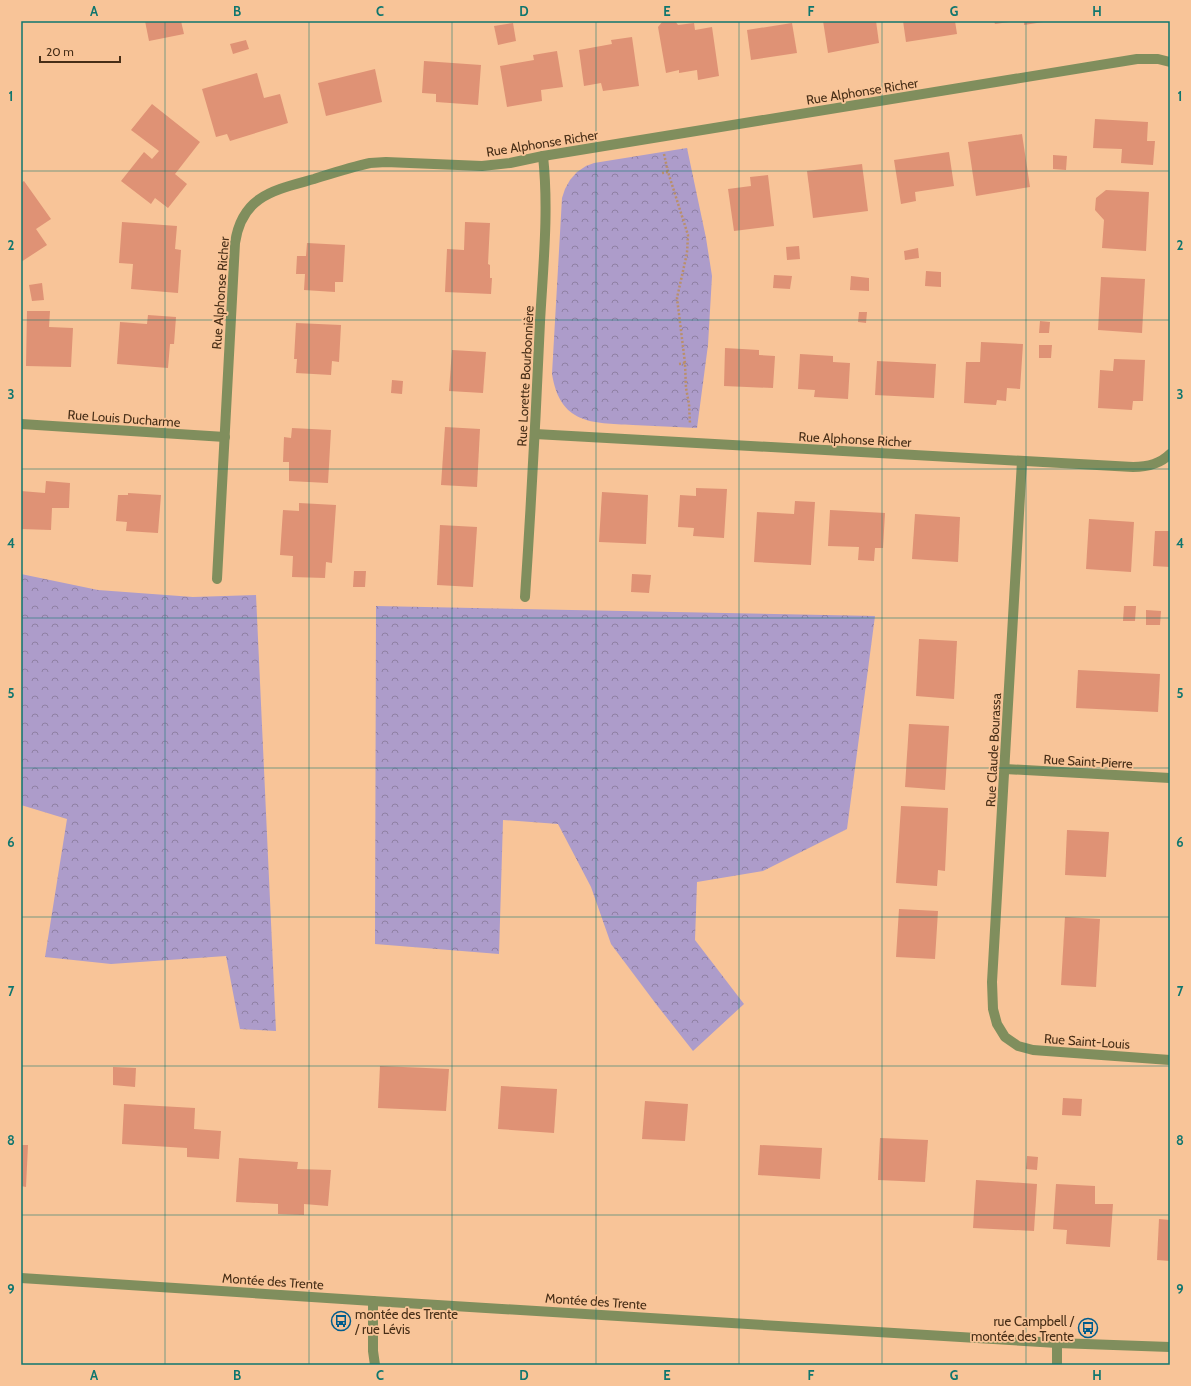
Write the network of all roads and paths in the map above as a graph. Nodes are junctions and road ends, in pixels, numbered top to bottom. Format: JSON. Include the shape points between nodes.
{"nodes":[{"id":1,"x":1170,"y":62,"type":"edge"},
{"id":2,"x":664,"y":153,"type":"dead end"},
{"id":3,"x":543,"y":156,"type":"junction"},
{"id":4,"x":668,"y":172,"type":"junction"},
{"id":5,"x":662,"y":173,"type":"dead end"},
{"id":6,"x":685,"y":363,"type":"junction"},
{"id":7,"x":679,"y":364,"type":"dead end"},
{"id":8,"x":21,"y":424,"type":"edge"},
{"id":9,"x":690,"y":425,"type":"dead end"},
{"id":10,"x":535,"y":434,"type":"junction"},
{"id":11,"x":225,"y":437,"type":"junction"},
{"id":12,"x":1170,"y":454,"type":"edge"},
{"id":13,"x":1022,"y":462,"type":"junction"},
{"id":14,"x":217,"y":579,"type":"dead end"},
{"id":15,"x":525,"y":598,"type":"dead end"},
{"id":16,"x":1005,"y":769,"type":"junction"},
{"id":17,"x":1170,"y":778,"type":"edge"},
{"id":18,"x":1005,"y":1037,"type":"joint"},
{"id":19,"x":1170,"y":1060,"type":"edge"},
{"id":20,"x":21,"y":1278,"type":"edge"},
{"id":21,"x":373,"y":1301,"type":"junction"},
{"id":22,"x":1057,"y":1343,"type":"junction"},
{"id":23,"x":1170,"y":1347,"type":"edge"},
{"id":24,"x":375,"y":1365,"type":"edge"},
{"id":25,"x":1057,"y":1365,"type":"edge"}],
"edges":[{"from":1,"to":3,"type":"street","name":"Rue Alphonse Richer","via":[[1137,59]]},
{"from":2,"to":4,"type":"path"},
{"from":3,"to":10,"type":"street","name":"Rue Lorette Bourbonnière","via":[[546,184],[545,226]]},
{"from":3,"to":11,"type":"street","name":"Rue Alphonse Richer","via":[[482,166],[370,163],[268,192],[253,203],[238,225],[235,243]]},
{"from":4,"to":5,"type":"path"},
{"from":4,"to":6,"type":"path","via":[[688,235],[687,253],[677,298]]},
{"from":6,"to":7,"type":"path"},
{"from":6,"to":9,"type":"path"},
{"from":8,"to":11,"type":"street","name":"Rue Louis Ducharme"},
{"from":10,"to":13,"type":"street","name":"Rue Alphonse Richer"},
{"from":10,"to":15,"type":"street","name":"Rue Lorette Bourbonnière"},
{"from":11,"to":14,"type":"street","name":"Rue Alphonse Richer"},
{"from":12,"to":13,"type":"street","name":"Rue Alphonse Richer","via":[[1151,465],[1133,467]]},
{"from":13,"to":16,"type":"street","name":"Rue Claude Bourassa"},
{"from":16,"to":17,"type":"street","name":"Rue Saint-Pierre"},
{"from":16,"to":18,"type":"street","name":"Rue Claude Bourassa","via":[[992,989],[994,1017]]},
{"from":18,"to":19,"type":"street","name":"Rue Saint-Louis","via":[[1018,1046],[1033,1050]]},
{"from":20,"to":21,"type":"street","name":"Montée des Trente"},
{"from":21,"to":22,"type":"street","name":"Montée des Trente"},
{"from":21,"to":24,"type":"street"},
{"from":22,"to":23,"type":"street","name":"Montée des Trente"},
{"from":22,"to":25,"type":"street"}]}
